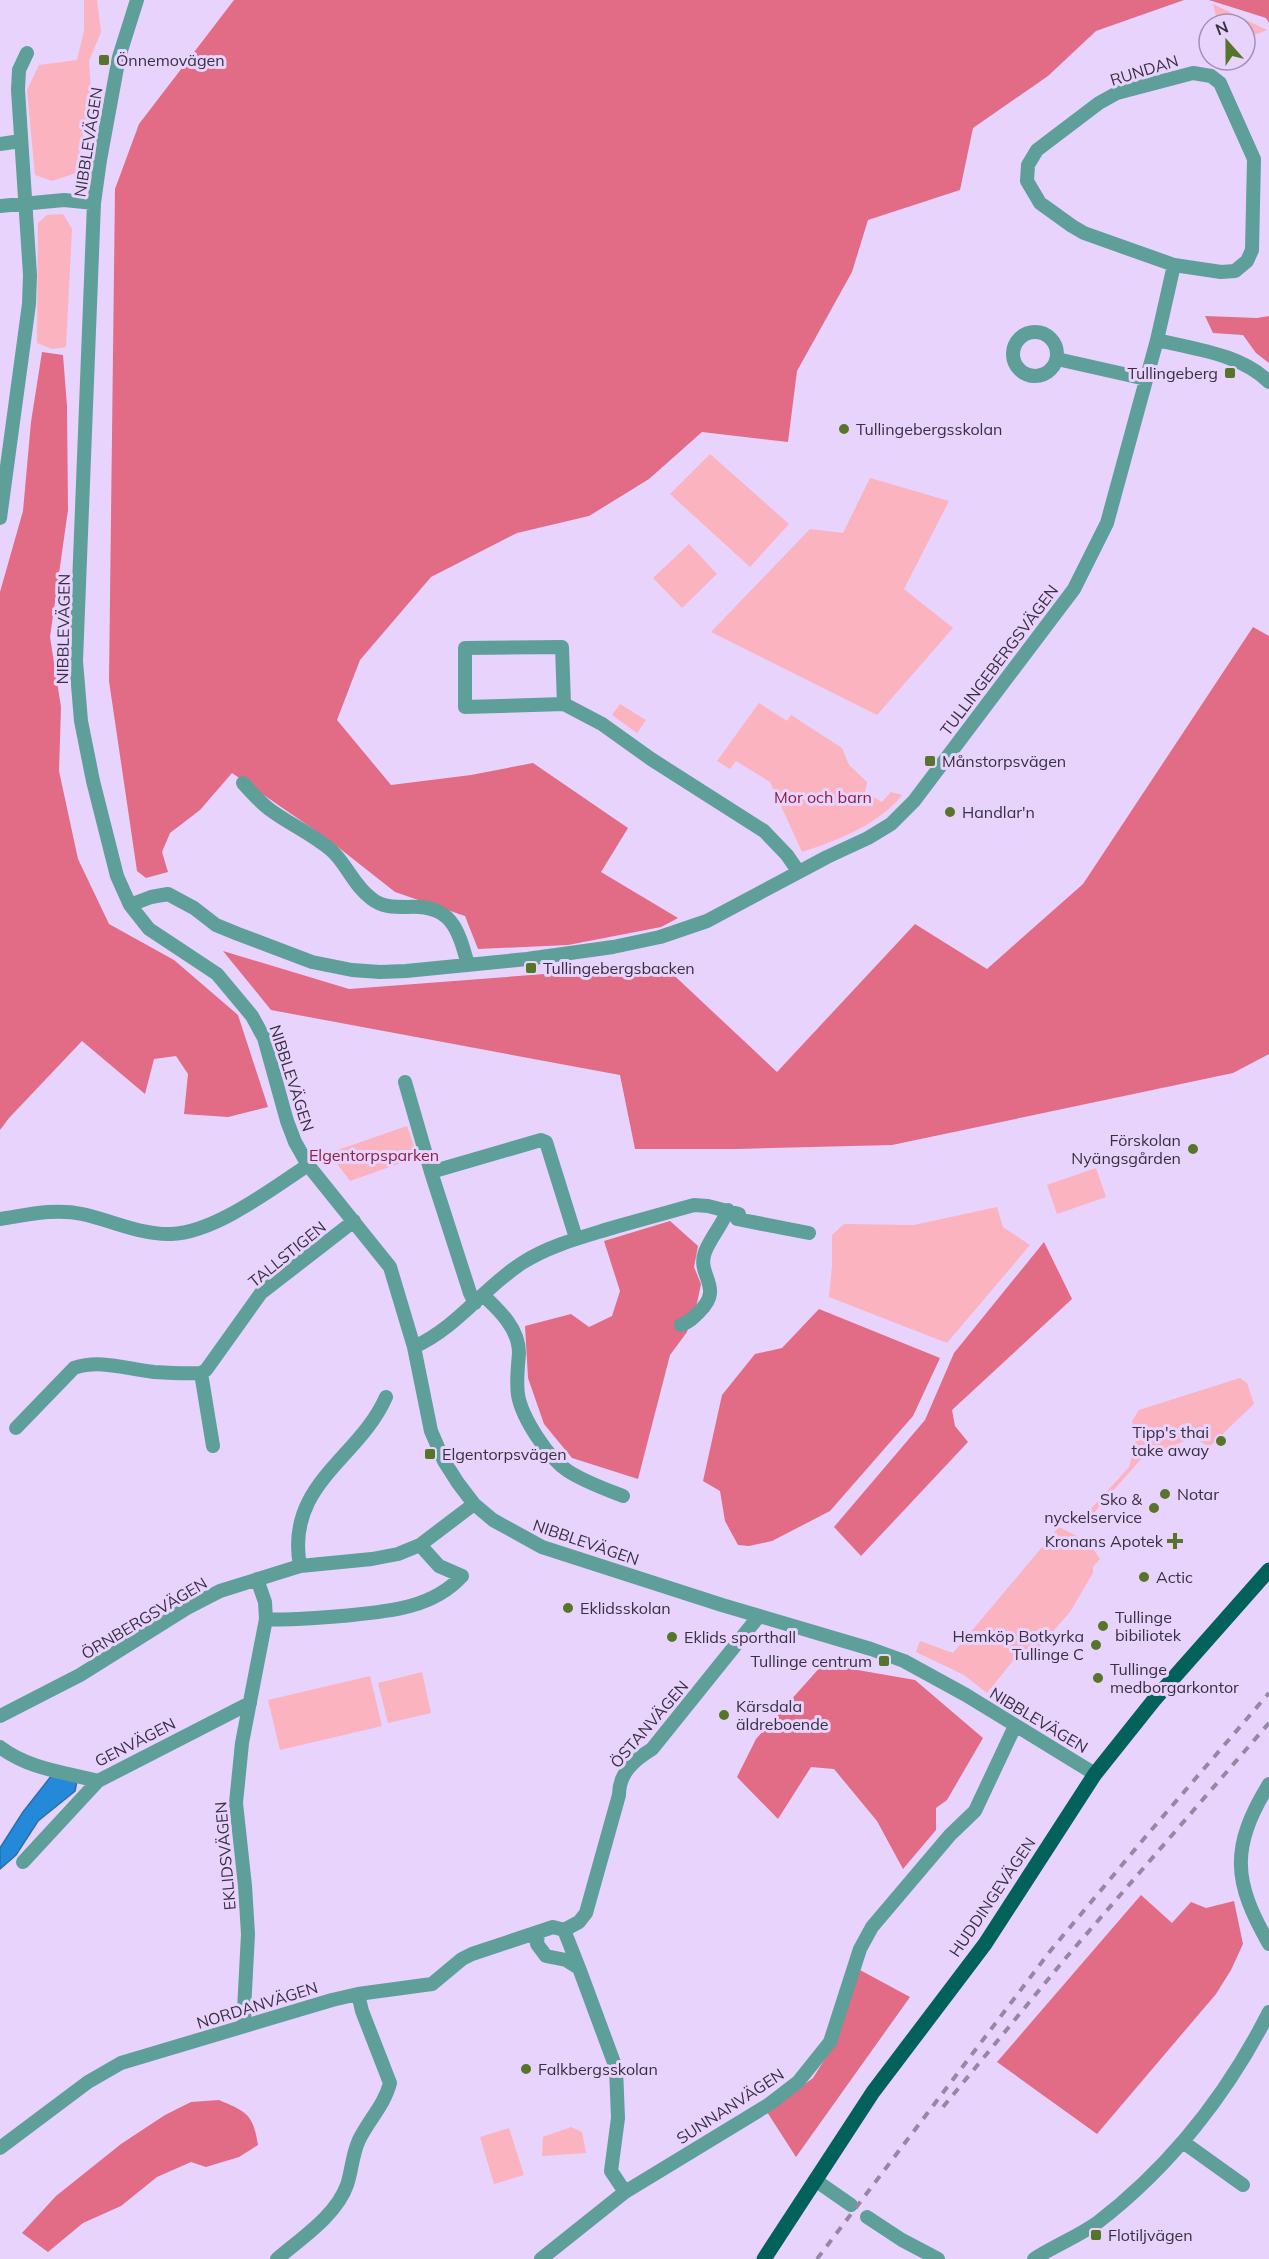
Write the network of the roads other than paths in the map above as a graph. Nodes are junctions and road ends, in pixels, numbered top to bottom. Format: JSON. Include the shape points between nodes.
{"nodes":[{"id":1,"x":137,"y":0,"type":"edge"},
{"id":2,"x":27,"y":52,"type":"dead end"},
{"id":3,"x":20,"y":141,"type":"junction"},
{"id":4,"x":0,"y":144,"type":"edge"},
{"id":5,"x":94,"y":202,"type":"junction"},
{"id":6,"x":24,"y":203,"type":"junction"},
{"id":7,"x":0,"y":206,"type":"edge"},
{"id":8,"x":1174,"y":265,"type":"junction"},
{"id":9,"x":1157,"y":340,"type":"junction"},
{"id":10,"x":1057,"y":359,"type":"dead end"},
{"id":11,"x":1146,"y":379,"type":"junction"},
{"id":12,"x":1269,"y":382,"type":"edge"},
{"id":13,"x":0,"y":518,"type":"edge"},
{"id":14,"x":564,"y":704,"type":"junction"},
{"id":15,"x":243,"y":783,"type":"dead end"},
{"id":16,"x":798,"y":871,"type":"junction"},
{"id":17,"x":130,"y":905,"type":"junction"},
{"id":18,"x":468,"y":965,"type":"junction"},
{"id":19,"x":405,"y":1082,"type":"dead end"},
{"id":20,"x":308,"y":1165,"type":"junction"},
{"id":21,"x":431,"y":1172,"type":"junction"},
{"id":22,"x":728,"y":1210,"type":"junction"},
{"id":23,"x":0,"y":1219,"type":"edge"},
{"id":24,"x":354,"y":1221,"type":"junction"},
{"id":25,"x":809,"y":1233,"type":"dead end"},
{"id":26,"x":576,"y":1238,"type":"junction"},
{"id":27,"x":480,"y":1299,"type":"junction"},
{"id":28,"x":681,"y":1325,"type":"dead end"},
{"id":29,"x":414,"y":1347,"type":"junction"},
{"id":30,"x":201,"y":1373,"type":"junction"},
{"id":31,"x":386,"y":1396,"type":"dead end"},
{"id":32,"x":15,"y":1428,"type":"dead end"},
{"id":33,"x":213,"y":1446,"type":"dead end"},
{"id":34,"x":623,"y":1496,"type":"dead end"},
{"id":35,"x":474,"y":1504,"type":"junction"},
{"id":36,"x":420,"y":1545,"type":"junction"},
{"id":37,"x":300,"y":1566,"type":"junction"},
{"id":38,"x":1269,"y":1570,"type":"edge"},
{"id":39,"x":257,"y":1579,"type":"junction"},
{"id":40,"x":759,"y":1616,"type":"junction"},
{"id":41,"x":266,"y":1619,"type":"junction"},
{"id":42,"x":249,"y":1703,"type":"junction"},
{"id":43,"x":0,"y":1716,"type":"edge"},
{"id":44,"x":1015,"y":1726,"type":"junction"},
{"id":45,"x":0,"y":1747,"type":"edge"},
{"id":46,"x":1095,"y":1774,"type":"junction"},
{"id":47,"x":98,"y":1781,"type":"junction"},
{"id":48,"x":1269,"y":1784,"type":"edge"},
{"id":49,"x":22,"y":1862,"type":"dead end"},
{"id":50,"x":564,"y":1930,"type":"junction"},
{"id":51,"x":538,"y":1932,"type":"junction"},
{"id":52,"x":1269,"y":1944,"type":"edge"},
{"id":53,"x":579,"y":1968,"type":"junction"},
{"id":54,"x":358,"y":1994,"type":"junction"},
{"id":55,"x":1269,"y":2012,"type":"edge"},
{"id":56,"x":245,"y":2026,"type":"junction"},
{"id":57,"x":1183,"y":2142,"type":"junction"},
{"id":58,"x":0,"y":2148,"type":"edge"},
{"id":59,"x":815,"y":2180,"type":"junction"},
{"id":60,"x":1243,"y":2185,"type":"dead end"},
{"id":61,"x":625,"y":2192,"type":"junction"},
{"id":62,"x":851,"y":2205,"type":"dead end"},
{"id":63,"x":867,"y":2217,"type":"dead end"},
{"id":64,"x":276,"y":2259,"type":"edge"},
{"id":65,"x":541,"y":2259,"type":"edge"},
{"id":66,"x":764,"y":2259,"type":"edge"},
{"id":67,"x":938,"y":2259,"type":"edge"},
{"id":68,"x":1034,"y":2259,"type":"edge"}],
"edges":[{"from":1,"to":5,"type":"street","name":"NIBBLEVÄGEN","via":[[119,57]]},
{"from":2,"to":3,"type":"street","via":[[19,70]]},
{"from":3,"to":4,"type":"street"},
{"from":3,"to":6,"type":"street"},
{"from":5,"to":6,"type":"street"},
{"from":5,"to":17,"type":"street","name":"NIBBLEVÄGEN","via":[[76,661],[81,721],[93,781],[117,876]]},
{"from":6,"to":7,"type":"street"},
{"from":6,"to":13,"type":"street","via":[[29,304]]},
{"from":8,"to":8,"type":"street","name":"RUNDAN","via":[[1235,271],[1247,261],[1252,250],[1254,159],[1220,83],[1211,76],[1193,73],[1117,93],[1099,103],[1037,150],[1028,165],[1031,191],[1040,203],[1072,226]]},
{"from":8,"to":9,"type":"street","name":"TULLINGEBERGSVÄGEN"},
{"from":9,"to":11,"type":"street","name":"TULLINGEBERGSVÄGEN"},
{"from":9,"to":12,"type":"street","via":[[1245,365]]},
{"from":10,"to":11,"type":"street"},
{"from":11,"to":16,"type":"street","name":"TULLINGEBERGSVÄGEN","via":[[1107,523],[1074,588],[914,801],[891,824],[868,838]]},
{"from":14,"to":14,"type":"street","via":[[562,647],[465,648],[465,707]]},
{"from":14,"to":16,"type":"street","via":[[602,724],[764,831]]},
{"from":15,"to":18,"type":"street","via":[[269,809],[331,850],[357,886],[373,900],[391,908],[424,906],[440,911],[457,933]]},
{"from":16,"to":18,"type":"street","name":"TULLINGEBERGSVÄGEN","via":[[707,921],[660,937],[613,947]]},
{"from":17,"to":18,"type":"street","name":"TULLINGEBERGSVÄGEN","via":[[168,894],[237,934],[312,962],[352,970],[389,972]]},
{"from":17,"to":20,"type":"street","name":"NIBBLEVÄGEN","via":[[149,929],[217,974],[252,1016],[264,1038],[286,1121]]},
{"from":19,"to":21,"type":"street"},
{"from":20,"to":23,"type":"street","via":[[224,1218],[183,1233],[142,1230],[59,1211]]},
{"from":20,"to":24,"type":"street","name":"NIBBLEVÄGEN"},
{"from":21,"to":26,"type":"street","via":[[541,1140],[546,1142]]},
{"from":21,"to":27,"type":"street","via":[[470,1293]]},
{"from":22,"to":25,"type":"street","via":[[739,1214],[737,1219]]},
{"from":22,"to":26,"type":"street","via":[[694,1205]]},
{"from":22,"to":28,"type":"street","via":[[703,1264],[710,1300]]},
{"from":24,"to":29,"type":"street","name":"NIBBLEVÄGEN","via":[[390,1267]]},
{"from":24,"to":30,"type":"street","name":"TALLSTIGEN","via":[[261,1293]]},
{"from":26,"to":27,"type":"street","via":[[521,1263]]},
{"from":27,"to":29,"type":"street","via":[[452,1325]]},
{"from":27,"to":34,"type":"street","via":[[503,1316],[516,1334],[518,1398],[545,1447],[570,1472]]},
{"from":29,"to":35,"type":"street","name":"NIBBLEVÄGEN","via":[[431,1431],[444,1461]]},
{"from":30,"to":32,"type":"street","via":[[82,1365],[74,1368]]},
{"from":30,"to":33,"type":"street"},
{"from":31,"to":37,"type":"street","via":[[375,1417],[326,1476],[302,1516],[297,1546]]},
{"from":35,"to":36,"type":"street","name":"ÖRNBERGSVÄGEN"},
{"from":35,"to":40,"type":"street","name":"NIBBLEVÄGEN","via":[[500,1524],[542,1547]]},
{"from":36,"to":37,"type":"street","name":"ÖRNBERGSVÄGEN","via":[[372,1559]]},
{"from":36,"to":41,"type":"street","via":[[439,1566],[462,1576],[442,1593],[380,1613]]},
{"from":37,"to":39,"type":"street","name":"ÖRNBERGSVÄGEN"},
{"from":38,"to":46,"type":"main road","name":"HUDDINGEVÄGEN","via":[[1154,1700]]},
{"from":39,"to":41,"type":"street","name":"EKLIDSVÄGEN"},
{"from":39,"to":43,"type":"street","name":"ÖRNBERGSVÄGEN","via":[[199,1601],[80,1675]]},
{"from":40,"to":44,"type":"street","name":"NIBBLEVÄGEN","via":[[904,1660]]},
{"from":40,"to":50,"type":"street","name":"ÖSTANVÄGEN","via":[[652,1749],[634,1760],[621,1779],[586,1913]]},
{"from":41,"to":42,"type":"street","name":"EKLIDSVÄGEN"},
{"from":42,"to":47,"type":"street","name":"GENVÄGEN"},
{"from":42,"to":56,"type":"street","name":"EKLIDSVÄGEN","via":[[236,1803],[248,1934]]},
{"from":44,"to":46,"type":"street","name":"NIBBLEVÄGEN"},
{"from":44,"to":61,"type":"street","name":"SUNNANVÄGEN","via":[[975,1811],[872,1927],[860,1949],[830,2042],[819,2058],[798,2082],[768,2105]]},
{"from":45,"to":47,"type":"street","name":"GENVÄGEN","via":[[35,1767]]},
{"from":46,"to":59,"type":"main road","name":"HUDDINGEVÄGEN","via":[[984,1944],[873,2092]]},
{"from":47,"to":49,"type":"street"},
{"from":48,"to":52,"type":"street","via":[[1247,1828],[1240,1869],[1245,1896]]},
{"from":50,"to":51,"type":"street","via":[[553,1927]]},
{"from":50,"to":53,"type":"street"},
{"from":51,"to":53,"type":"street","via":[[537,1944],[546,1956],[566,1960]]},
{"from":51,"to":54,"type":"street","name":"NORDANVÄGEN","via":[[472,1954],[432,1984]]},
{"from":53,"to":61,"type":"street","via":[[616,2068],[618,2118],[611,2171]]},
{"from":54,"to":56,"type":"street","name":"NORDANVÄGEN"},
{"from":54,"to":64,"type":"street","via":[[390,2083],[387,2093],[358,2142],[340,2198],[328,2214]]},
{"from":55,"to":57,"type":"street","via":[[1220,2094]]},
{"from":56,"to":58,"type":"street","name":"NORDANVÄGEN","via":[[108,2069]]},
{"from":57,"to":60,"type":"street"},
{"from":57,"to":68,"type":"street","via":[[1095,2224]]},
{"from":59,"to":62,"type":"street"},
{"from":59,"to":66,"type":"main road","name":"HUDDINGEVÄGEN"},
{"from":61,"to":65,"type":"street","name":"SUNNANVÄGEN"},
{"from":63,"to":67,"type":"street"}]}
